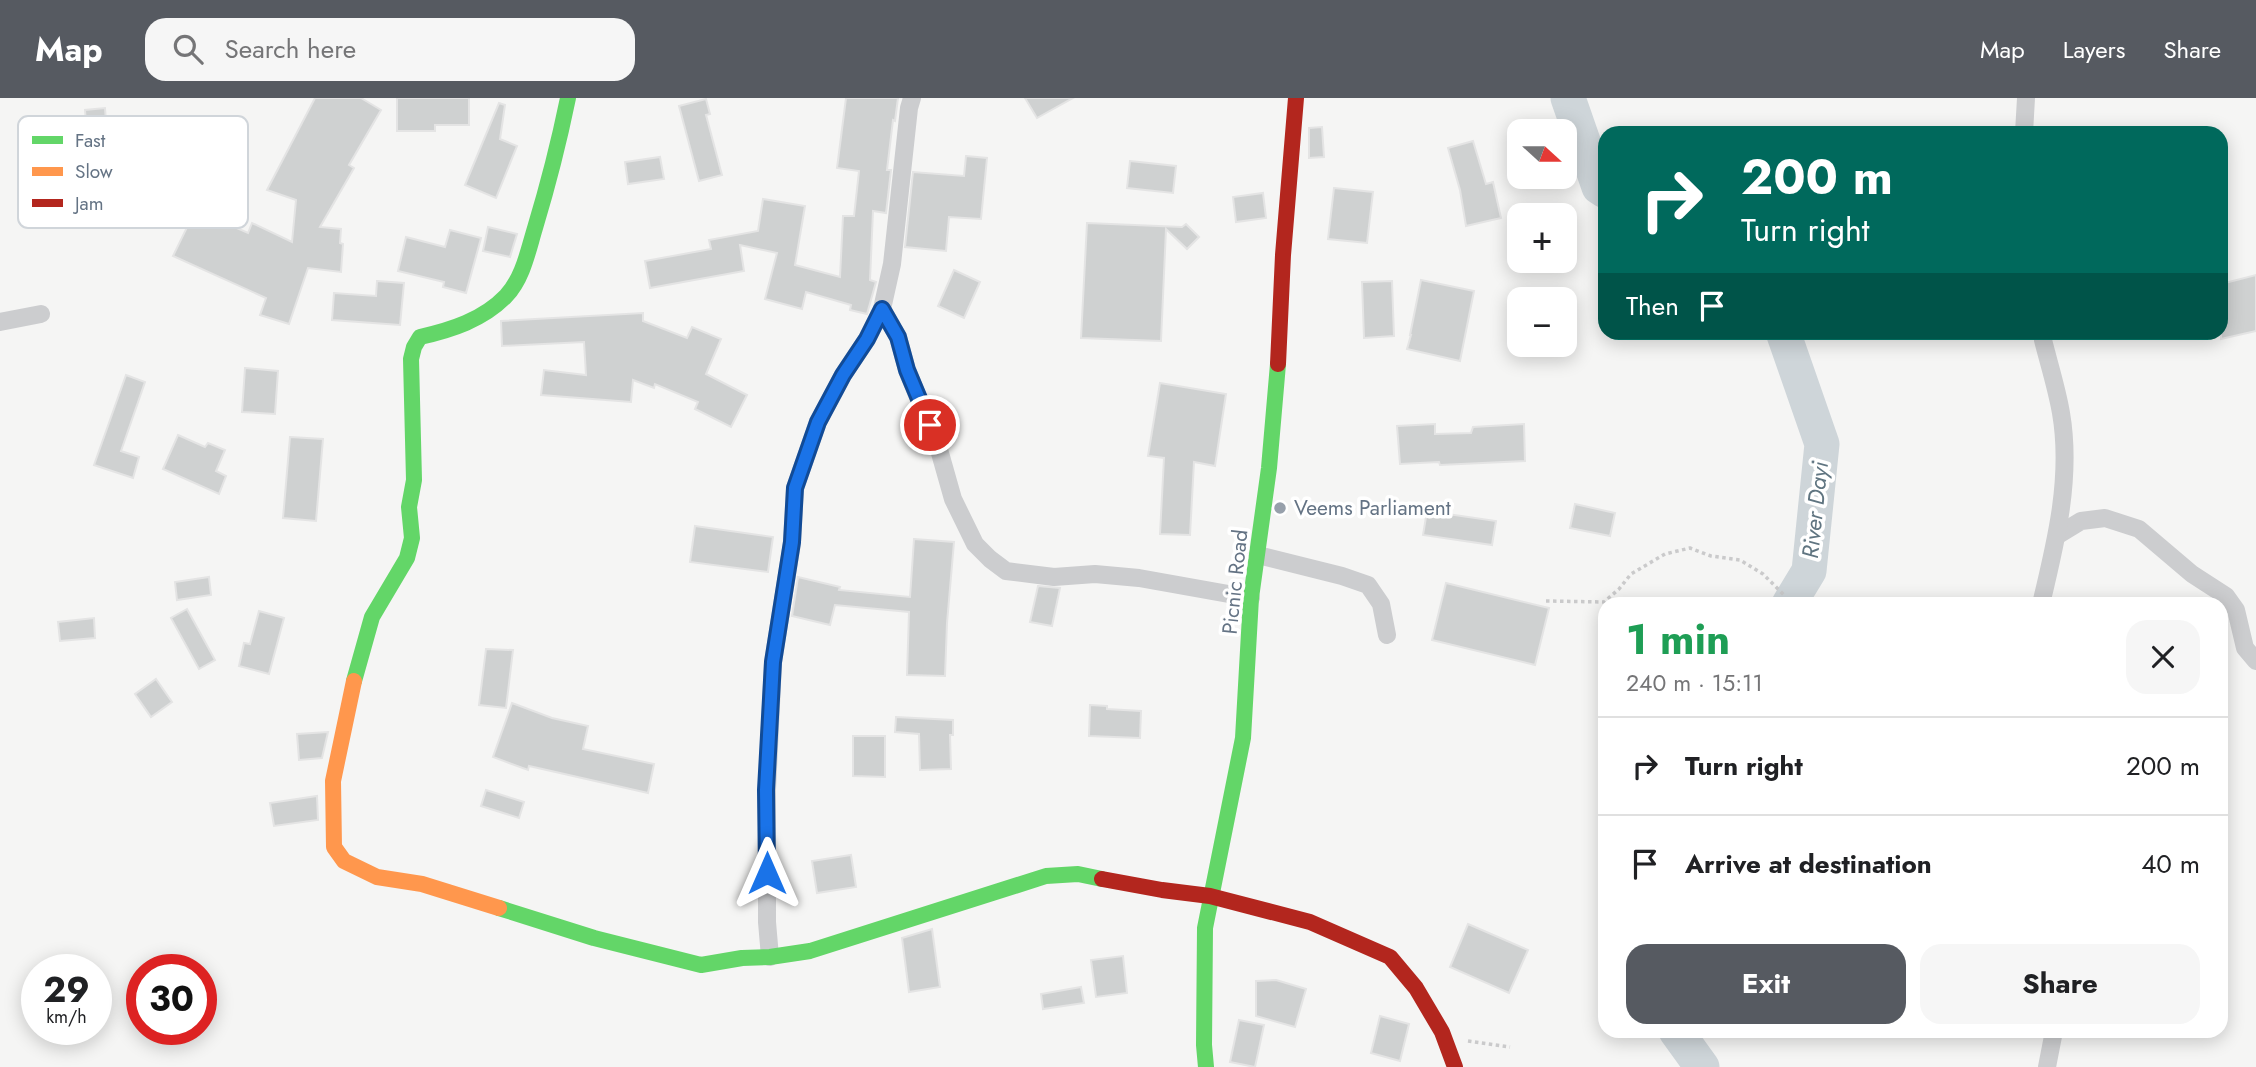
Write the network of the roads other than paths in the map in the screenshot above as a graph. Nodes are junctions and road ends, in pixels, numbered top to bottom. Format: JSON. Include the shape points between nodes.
{"nodes":[{"id":1,"x":568,"y":98,"type":"edge"},
{"id":2,"x":912,"y":98,"type":"edge"},
{"id":3,"x":1296,"y":98,"type":"edge"},
{"id":4,"x":2026,"y":98,"type":"edge"},
{"id":5,"x":2024,"y":126,"type":"edge"},
{"id":6,"x":882,"y":309,"type":"junction"},
{"id":7,"x":41,"y":314,"type":"dead end"},
{"id":8,"x":0,"y":322,"type":"edge"},
{"id":9,"x":2043,"y":340,"type":"dead end"},
{"id":10,"x":2058,"y":535,"type":"junction"},
{"id":11,"x":1258,"y":555,"type":"junction"},
{"id":12,"x":2043,"y":597,"type":"edge"},
{"id":13,"x":2227,"y":597,"type":"edge"},
{"id":14,"x":1251,"y":598,"type":"junction"},
{"id":15,"x":2228,"y":599,"type":"edge"},
{"id":16,"x":1387,"y":635,"type":"dead end"},
{"id":17,"x":2256,"y":661,"type":"edge"},
{"id":18,"x":1210,"y":896,"type":"junction"},
{"id":19,"x":770,"y":957,"type":"junction"},
{"id":20,"x":2053,"y":1038,"type":"edge"},
{"id":21,"x":1206,"y":1067,"type":"edge"},
{"id":22,"x":1455,"y":1067,"type":"edge"},
{"id":23,"x":2047,"y":1067,"type":"edge"}],
"edges":[{"from":1,"to":19,"type":"street","via":[[525,260],[508,294],[464,325],[420,337],[414,347],[412,538],[407,558],[372,617],[356,671],[333,781],[334,847],[344,861],[377,877],[422,884],[594,938],[701,965]]},
{"from":2,"to":6,"type":"street","via":[[892,264]]},
{"from":3,"to":11,"type":"street","name":"Picnic Road","via":[[1279,348]]},
{"from":4,"to":5,"type":"street"},
{"from":6,"to":14,"type":"street","via":[[898,337],[953,499],[975,544],[990,559],[1006,571],[1139,578]]},
{"from":6,"to":19,"type":"street","via":[[818,422],[795,488],[792,542],[773,662],[766,790]]},
{"from":7,"to":8,"type":"street"},
{"from":9,"to":10,"type":"street","via":[[2062,414],[2064,471]]},
{"from":10,"to":12,"type":"street"},
{"from":10,"to":13,"type":"street","via":[[2081,520],[2105,518],[2139,529]]},
{"from":11,"to":14,"type":"street","name":"Picnic Road"},
{"from":11,"to":16,"type":"street","via":[[1368,585],[1381,604]]},
{"from":14,"to":18,"type":"street","name":"Picnic Road","via":[[1243,738]]},
{"from":15,"to":17,"type":"street","via":[[2236,610],[2245,648]]},
{"from":18,"to":19,"type":"street","via":[[1078,874],[1046,876],[810,951]]},
{"from":18,"to":21,"type":"street","name":"Picnic Road","via":[[1205,929]]},
{"from":18,"to":22,"type":"street","via":[[1310,922],[1390,957],[1416,988],[1442,1032]]},
{"from":20,"to":23,"type":"street"}]}
